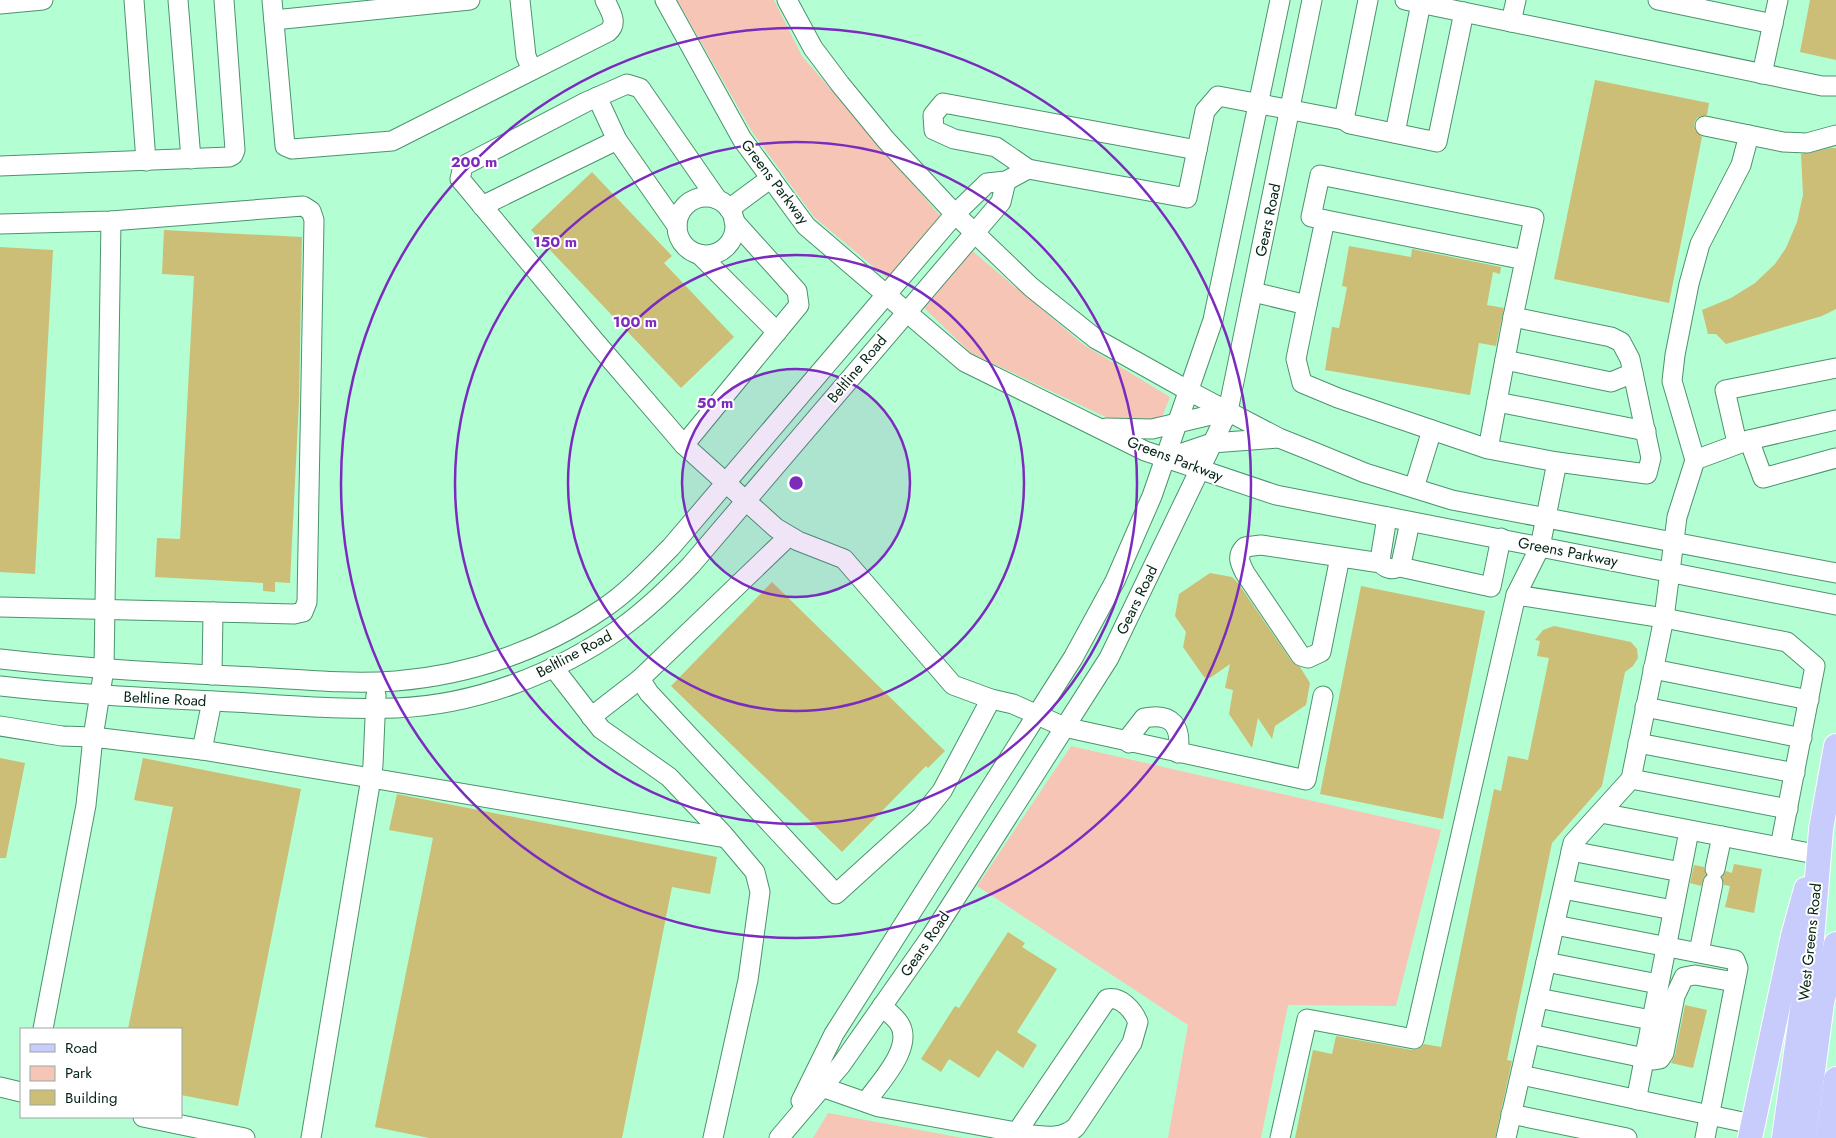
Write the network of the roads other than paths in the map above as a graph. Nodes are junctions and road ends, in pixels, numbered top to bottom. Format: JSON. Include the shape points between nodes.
{"nodes":[{"id":1,"x":43,"y":0,"type":"edge"},
{"id":2,"x":134,"y":0,"type":"edge"},
{"id":3,"x":178,"y":0,"type":"edge"},
{"id":4,"x":224,"y":0,"type":"edge"},
{"id":5,"x":272,"y":0,"type":"edge"},
{"id":6,"x":470,"y":0,"type":"edge"},
{"id":7,"x":520,"y":0,"type":"edge"},
{"id":8,"x":605,"y":0,"type":"edge"},
{"id":9,"x":665,"y":0,"type":"edge"},
{"id":10,"x":787,"y":0,"type":"edge"},
{"id":11,"x":1280,"y":0,"type":"edge"},
{"id":12,"x":1312,"y":0,"type":"edge"},
{"id":13,"x":1368,"y":0,"type":"edge"},
{"id":14,"x":1516,"y":0,"type":"edge"},
{"id":15,"x":1658,"y":0,"type":"edge"},
{"id":16,"x":1778,"y":0,"type":"edge"},
{"id":17,"x":1413,"y":2,"type":"edge"},
{"id":18,"x":0,"y":4,"type":"edge"},
{"id":19,"x":393,"y":4,"type":"edge"},
{"id":20,"x":1464,"y":12,"type":"junction"},
{"id":21,"x":274,"y":20,"type":"junction"},
{"id":22,"x":1512,"y":22,"type":"junction"},
{"id":23,"x":1773,"y":24,"type":"junction"},
{"id":24,"x":532,"y":70,"type":"junction"},
{"id":25,"x":1762,"y":74,"type":"junction"},
{"id":26,"x":1836,"y":86,"type":"edge"},
{"id":27,"x":597,"y":98,"type":"junction"},
{"id":28,"x":1258,"y":103,"type":"junction"},
{"id":29,"x":1290,"y":109,"type":"junction"},
{"id":30,"x":1344,"y":120,"type":"junction"},
{"id":31,"x":1705,"y":126,"type":"dead end"},
{"id":32,"x":1395,"y":133,"type":"junction"},
{"id":33,"x":1749,"y":135,"type":"junction"},
{"id":34,"x":1836,"y":135,"type":"edge"},
{"id":35,"x":617,"y":140,"type":"junction"},
{"id":36,"x":1197,"y":150,"type":"junction"},
{"id":37,"x":191,"y":159,"type":"junction"},
{"id":38,"x":146,"y":161,"type":"junction"},
{"id":39,"x":0,"y":166,"type":"edge"},
{"id":40,"x":1028,"y":169,"type":"junction"},
{"id":41,"x":771,"y":178,"type":"junction"},
{"id":42,"x":1006,"y":181,"type":"junction"},
{"id":43,"x":482,"y":206,"type":"junction"},
{"id":44,"x":727,"y":210,"type":"junction"},
{"id":45,"x":955,"y":214,"type":"junction"},
{"id":46,"x":1325,"y":220,"type":"junction"},
{"id":47,"x":111,"y":221,"type":"junction"},
{"id":48,"x":0,"y":224,"type":"edge"},
{"id":49,"x":677,"y":226,"type":"junction"},
{"id":50,"x":974,"y":232,"type":"junction"},
{"id":51,"x":699,"y":254,"type":"junction"},
{"id":52,"x":1525,"y":260,"type":"junction"},
{"id":53,"x":1253,"y":292,"type":"junction"},
{"id":54,"x":886,"y":294,"type":"junction"},
{"id":55,"x":1307,"y":305,"type":"junction"},
{"id":56,"x":906,"y":311,"type":"junction"},
{"id":57,"x":1513,"y":317,"type":"junction"},
{"id":58,"x":777,"y":332,"type":"junction"},
{"id":59,"x":1504,"y":360,"type":"junction"},
{"id":60,"x":1836,"y":368,"type":"edge"},
{"id":61,"x":1633,"y":373,"type":"junction"},
{"id":62,"x":1188,"y":391,"type":"junction"},
{"id":63,"x":1497,"y":402,"type":"junction"},
{"id":64,"x":1228,"y":411,"type":"junction"},
{"id":65,"x":1836,"y":420,"type":"edge"},
{"id":66,"x":1178,"y":423,"type":"junction"},
{"id":67,"x":1097,"y":427,"type":"junction"},
{"id":68,"x":1432,"y":430,"type":"junction"},
{"id":69,"x":1646,"y":431,"type":"junction"},
{"id":70,"x":1279,"y":438,"type":"junction"},
{"id":71,"x":1743,"y":442,"type":"junction"},
{"id":72,"x":1212,"y":443,"type":"junction"},
{"id":73,"x":684,"y":445,"type":"junction"},
{"id":74,"x":1488,"y":449,"type":"junction"},
{"id":75,"x":1836,"y":458,"type":"edge"},
{"id":76,"x":1165,"y":459,"type":"junction"},
{"id":77,"x":1695,"y":460,"type":"junction"},
{"id":78,"x":1557,"y":462,"type":"junction"},
{"id":79,"x":1199,"y":470,"type":"junction"},
{"id":80,"x":726,"y":483,"type":"junction"},
{"id":81,"x":1414,"y":488,"type":"junction"},
{"id":82,"x":745,"y":501,"type":"junction"},
{"id":83,"x":1388,"y":517,"type":"junction"},
{"id":84,"x":1546,"y":518,"type":"junction"},
{"id":85,"x":1410,"y":522,"type":"junction"},
{"id":86,"x":789,"y":536,"type":"junction"},
{"id":87,"x":1501,"y":538,"type":"junction"},
{"id":88,"x":1673,"y":542,"type":"junction"},
{"id":89,"x":1540,"y":548,"type":"junction"},
{"id":90,"x":1340,"y":557,"type":"junction"},
{"id":91,"x":1380,"y":563,"type":"junction"},
{"id":92,"x":1400,"y":567,"type":"junction"},
{"id":93,"x":1671,"y":572,"type":"junction"},
{"id":94,"x":1836,"y":573,"type":"edge"},
{"id":95,"x":1516,"y":596,"type":"junction"},
{"id":96,"x":1836,"y":605,"type":"edge"},
{"id":97,"x":0,"y":607,"type":"edge"},
{"id":98,"x":103,"y":610,"type":"junction"},
{"id":99,"x":213,"y":612,"type":"junction"},
{"id":100,"x":1664,"y":618,"type":"junction"},
{"id":101,"x":0,"y":659,"type":"edge"},
{"id":102,"x":553,"y":667,"type":"junction"},
{"id":103,"x":104,"y":669,"type":"junction"},
{"id":104,"x":1653,"y":669,"type":"junction"},
{"id":105,"x":212,"y":675,"type":"junction"},
{"id":106,"x":640,"y":679,"type":"junction"},
{"id":107,"x":376,"y":681,"type":"junction"},
{"id":108,"x":0,"y":686,"type":"edge"},
{"id":109,"x":100,"y":695,"type":"junction"},
{"id":110,"x":1323,"y":696,"type":"dead end"},
{"id":111,"x":991,"y":699,"type":"junction"},
{"id":112,"x":1809,"y":700,"type":"junction"},
{"id":113,"x":212,"y":701,"type":"junction"},
{"id":114,"x":1645,"y":707,"type":"junction"},
{"id":115,"x":376,"y":708,"type":"junction"},
{"id":116,"x":1037,"y":715,"type":"junction"},
{"id":117,"x":591,"y":716,"type":"junction"},
{"id":118,"x":0,"y":726,"type":"edge"},
{"id":119,"x":1064,"y":727,"type":"junction"},
{"id":120,"x":93,"y":737,"type":"junction"},
{"id":121,"x":1802,"y":738,"type":"junction"},
{"id":122,"x":1129,"y":742,"type":"junction"},
{"id":123,"x":1638,"y":743,"type":"junction"},
{"id":124,"x":1836,"y":746,"type":"edge"},
{"id":125,"x":202,"y":750,"type":"junction"},
{"id":126,"x":1178,"y":753,"type":"junction"},
{"id":127,"x":1795,"y":773,"type":"junction"},
{"id":128,"x":370,"y":778,"type":"junction"},
{"id":129,"x":1631,"y":779,"type":"junction"},
{"id":130,"x":1788,"y":809,"type":"junction"},
{"id":131,"x":1600,"y":813,"type":"junction"},
{"id":132,"x":1821,"y":829,"type":"junction"},
{"id":133,"x":1690,"y":831,"type":"junction"},
{"id":134,"x":1722,"y":836,"type":"junction"},
{"id":135,"x":726,"y":838,"type":"junction"},
{"id":136,"x":1780,"y":847,"type":"junction"},
{"id":137,"x":1572,"y":851,"type":"junction"},
{"id":138,"x":1815,"y":854,"type":"junction"},
{"id":139,"x":1681,"y":872,"type":"junction"},
{"id":140,"x":1563,"y":888,"type":"junction"},
{"id":141,"x":1673,"y":910,"type":"junction"},
{"id":142,"x":908,"y":920,"type":"junction"},
{"id":143,"x":1555,"y":924,"type":"junction"},
{"id":144,"x":932,"y":935,"type":"junction"},
{"id":145,"x":1836,"y":944,"type":"edge"},
{"id":146,"x":1666,"y":947,"type":"junction"},
{"id":147,"x":1699,"y":952,"type":"junction"},
{"id":148,"x":1546,"y":962,"type":"junction"},
{"id":149,"x":1735,"y":982,"type":"junction"},
{"id":150,"x":1658,"y":984,"type":"junction"},
{"id":151,"x":1538,"y":998,"type":"junction"},
{"id":152,"x":882,"y":1006,"type":"junction"},
{"id":153,"x":1651,"y":1020,"type":"junction"},
{"id":154,"x":43,"y":1028,"type":"edge"},
{"id":155,"x":1530,"y":1034,"type":"junction"},
{"id":156,"x":1644,"y":1058,"type":"junction"},
{"id":157,"x":1520,"y":1075,"type":"junction"},
{"id":158,"x":1836,"y":1079,"type":"edge"},
{"id":159,"x":0,"y":1087,"type":"edge"},
{"id":160,"x":822,"y":1087,"type":"junction"},
{"id":161,"x":20,"y":1092,"type":"edge"},
{"id":162,"x":1638,"y":1100,"type":"junction"},
{"id":163,"x":866,"y":1102,"type":"junction"},
{"id":164,"x":1511,"y":1114,"type":"junction"},
{"id":165,"x":1709,"y":1116,"type":"junction"},
{"id":166,"x":148,"y":1118,"type":"edge"},
{"id":167,"x":784,"y":1131,"type":"edge"},
{"id":168,"x":1751,"y":1131,"type":"edge"},
{"id":169,"x":1017,"y":1132,"type":"junction"},
{"id":170,"x":245,"y":1138,"type":"edge"},
{"id":171,"x":310,"y":1138,"type":"edge"},
{"id":172,"x":713,"y":1138,"type":"edge"},
{"id":173,"x":1280,"y":1138,"type":"edge"},
{"id":174,"x":1506,"y":1138,"type":"edge"},
{"id":175,"x":1627,"y":1138,"type":"edge"},
{"id":176,"x":1705,"y":1138,"type":"edge"},
{"id":177,"x":1784,"y":1138,"type":"edge"},
{"id":178,"x":1804,"y":1138,"type":"edge"},
{"id":179,"x":1828,"y":1138,"type":"edge"}],
"edges":[{"from":1,"to":18,"type":"street"},
{"from":2,"to":38,"type":"street"},
{"from":3,"to":37,"type":"street"},
{"from":4,"to":37,"type":"street","via":[[235,150],[229,157]]},
{"from":5,"to":21,"type":"street"},
{"from":6,"to":19,"type":"street"},
{"from":7,"to":24,"type":"street","via":[[526,56]]},
{"from":8,"to":24,"type":"street","via":[[614,21],[612,28]]},
{"from":9,"to":41,"type":"street","name":"Greens Parkway","via":[[742,139]]},
{"from":10,"to":45,"type":"street","name":"Greens Parkway","via":[[813,48],[840,84],[886,140]]},
{"from":11,"to":28,"type":"street","name":"Gears Road"},
{"from":12,"to":29,"type":"street","name":"Gears Road"},
{"from":13,"to":30,"type":"street"},
{"from":14,"to":22,"type":"street"},
{"from":15,"to":23,"type":"street"},
{"from":16,"to":23,"type":"street"},
{"from":17,"to":20,"type":"street"},
{"from":17,"to":32,"type":"street"},
{"from":19,"to":21,"type":"street"},
{"from":20,"to":22,"type":"street"},
{"from":20,"to":32,"type":"street","via":[[1437,142]]},
{"from":21,"to":24,"type":"street","via":[[285,146],[289,149],[392,141]]},
{"from":22,"to":25,"type":"street"},
{"from":23,"to":25,"type":"street"},
{"from":25,"to":26,"type":"street"},
{"from":27,"to":35,"type":"street"},
{"from":27,"to":43,"type":"street","via":[[463,166],[460,179]]},
{"from":27,"to":44,"type":"street","via":[[627,84],[640,88]]},
{"from":28,"to":29,"type":"street"},
{"from":28,"to":36,"type":"street","via":[[1218,96],[1206,111]]},
{"from":28,"to":62,"type":"street","name":"Gears Road","via":[[1213,320]]},
{"from":29,"to":30,"type":"street"},
{"from":29,"to":53,"type":"street","name":"Gears Road"},
{"from":30,"to":32,"type":"street"},
{"from":31,"to":33,"type":"street"},
{"from":33,"to":34,"type":"street","via":[[1806,143]]},
{"from":33,"to":77,"type":"street","via":[[1741,165],[1700,244],[1675,355],[1672,381]]},
{"from":35,"to":43,"type":"street"},
{"from":35,"to":49,"type":"street"},
{"from":36,"to":40,"type":"street","via":[[1187,198]]},
{"from":36,"to":40,"type":"street","via":[[943,103],[933,115],[934,130],[954,139],[996,148]]},
{"from":37,"to":38,"type":"street"},
{"from":38,"to":39,"type":"street"},
{"from":40,"to":42,"type":"street","name":"Beltline Road"},
{"from":41,"to":44,"type":"street"},
{"from":41,"to":54,"type":"street","name":"Greens Parkway","via":[[806,226]]},
{"from":42,"to":45,"type":"street","name":"Beltline Road","via":[[987,184]]},
{"from":42,"to":50,"type":"street","name":"Beltline Road","via":[[1001,202]]},
{"from":43,"to":73,"type":"street"},
{"from":44,"to":49,"type":"street","via":[[708,196],[690,201],[683,208]]},
{"from":44,"to":51,"type":"street","via":[[734,230],[725,247],[717,252]]},
{"from":44,"to":58,"type":"street","via":[[797,291],[799,305]]},
{"from":45,"to":50,"type":"street","name":"Greens Parkway"},
{"from":45,"to":54,"type":"street","name":"Beltline Road"},
{"from":46,"to":52,"type":"street"},
{"from":46,"to":52,"type":"street","via":[[1311,217],[1320,175],[1534,218]]},
{"from":46,"to":55,"type":"street"},
{"from":47,"to":48,"type":"street"},
{"from":47,"to":98,"type":"street"},
{"from":47,"to":99,"type":"street","via":[[302,206],[311,211],[314,220],[307,602],[303,612],[294,614]]},
{"from":49,"to":51,"type":"street","via":[[683,244]]},
{"from":50,"to":56,"type":"street","name":"Beltline Road"},
{"from":50,"to":62,"type":"street","name":"Greens Parkway","via":[[1031,287],[1096,339]]},
{"from":51,"to":58,"type":"street"},
{"from":52,"to":57,"type":"street"},
{"from":53,"to":55,"type":"street"},
{"from":53,"to":64,"type":"street","name":"Gears Road"},
{"from":54,"to":56,"type":"street","name":"Greens Parkway"},
{"from":54,"to":80,"type":"street","name":"Beltline Road"},
{"from":55,"to":68,"type":"street","via":[[1296,359],[1302,383]]},
{"from":56,"to":67,"type":"street","name":"Greens Parkway","via":[[965,362]]},
{"from":56,"to":82,"type":"street","name":"Beltline Road"},
{"from":57,"to":59,"type":"street"},
{"from":57,"to":61,"type":"street","via":[[1611,336],[1621,342]]},
{"from":58,"to":73,"type":"street"},
{"from":59,"to":61,"type":"street","via":[[1611,382]]},
{"from":59,"to":63,"type":"street"},
{"from":60,"to":71,"type":"street","via":[[1725,390]]},
{"from":61,"to":69,"type":"street"},
{"from":62,"to":64,"type":"street","name":"Greens Parkway"},
{"from":62,"to":66,"type":"street","name":"Gears Road"},
{"from":63,"to":69,"type":"street"},
{"from":63,"to":74,"type":"street"},
{"from":64,"to":66,"type":"street"},
{"from":64,"to":70,"type":"street","name":"Greens Parkway"},
{"from":64,"to":72,"type":"street","name":"Gears Road"},
{"from":65,"to":71,"type":"street"},
{"from":66,"to":67,"type":"street","via":[[1152,429]]},
{"from":66,"to":76,"type":"street","name":"Gears Road"},
{"from":67,"to":76,"type":"street","name":"Greens Parkway"},
{"from":68,"to":74,"type":"street"},
{"from":68,"to":81,"type":"street"},
{"from":69,"to":78,"type":"street","via":[[1651,458],[1647,474]]},
{"from":70,"to":72,"type":"street"},
{"from":70,"to":81,"type":"street","name":"Greens Parkway","via":[[1365,474]]},
{"from":71,"to":75,"type":"street","via":[[1763,478]]},
{"from":71,"to":77,"type":"street"},
{"from":72,"to":76,"type":"street"},
{"from":72,"to":79,"type":"street","name":"Gears Road"},
{"from":73,"to":80,"type":"street"},
{"from":74,"to":78,"type":"street"},
{"from":76,"to":79,"type":"street","name":"Greens Parkway"},
{"from":76,"to":116,"type":"street","name":"Gears Road","via":[[1116,581]]},
{"from":77,"to":88,"type":"street"},
{"from":78,"to":84,"type":"street"},
{"from":79,"to":83,"type":"street","name":"Greens Parkway","via":[[1276,495]]},
{"from":79,"to":119,"type":"street","name":"Gears Road","via":[[1109,658]]},
{"from":80,"to":82,"type":"street"},
{"from":80,"to":107,"type":"street","name":"Beltline Road","via":[[638,580],[604,608],[568,630],[484,666],[446,675]]},
{"from":81,"to":84,"type":"street","name":"Greens Parkway","via":[[1452,500]]},
{"from":82,"to":86,"type":"street"},
{"from":82,"to":102,"type":"street","name":"Beltline Road","via":[[658,599],[621,628]]},
{"from":83,"to":85,"type":"street","name":"Greens Parkway"},
{"from":83,"to":91,"type":"street"},
{"from":84,"to":88,"type":"street","name":"Greens Parkway"},
{"from":84,"to":89,"type":"street"},
{"from":85,"to":87,"type":"street","name":"Greens Parkway"},
{"from":85,"to":92,"type":"street"},
{"from":86,"to":106,"type":"street"},
{"from":86,"to":111,"type":"street","via":[[844,559],[953,685]]},
{"from":87,"to":89,"type":"street","name":"Greens Parkway"},
{"from":87,"to":92,"type":"street","via":[[1491,587]]},
{"from":88,"to":93,"type":"street"},
{"from":88,"to":94,"type":"street","name":"Greens Parkway"},
{"from":89,"to":93,"type":"street","name":"Greens Parkway"},
{"from":89,"to":95,"type":"street"},
{"from":90,"to":90,"type":"street","via":[[1262,546],[1245,547],[1241,551],[1240,563],[1245,573],[1301,656],[1308,658],[1321,652]]},
{"from":90,"to":91,"type":"street"},
{"from":91,"to":92,"type":"street","via":[[1388,568]]},
{"from":93,"to":96,"type":"street","name":"Greens Parkway"},
{"from":93,"to":100,"type":"street"},
{"from":95,"to":100,"type":"street"},
{"from":95,"to":173,"type":"street","via":[[1414,1039],[1307,1019]]},
{"from":97,"to":98,"type":"street"},
{"from":98,"to":99,"type":"street"},
{"from":98,"to":103,"type":"street"},
{"from":99,"to":105,"type":"street"},
{"from":100,"to":104,"type":"street"},
{"from":100,"to":112,"type":"street","via":[[1787,642],[1815,666]]},
{"from":101,"to":103,"type":"street","name":"Beltline Road"},
{"from":102,"to":115,"type":"street","name":"Beltline Road","via":[[491,692],[450,701]]},
{"from":102,"to":117,"type":"street"},
{"from":103,"to":105,"type":"street","name":"Beltline Road"},
{"from":103,"to":109,"type":"street"},
{"from":104,"to":112,"type":"street"},
{"from":104,"to":114,"type":"street"},
{"from":105,"to":107,"type":"street","name":"Beltline Road"},
{"from":106,"to":111,"type":"street","via":[[836,894],[922,816],[942,791]]},
{"from":106,"to":117,"type":"street"},
{"from":107,"to":115,"type":"street"},
{"from":108,"to":109,"type":"street","name":"Beltline Road"},
{"from":109,"to":113,"type":"street","name":"Beltline Road"},
{"from":109,"to":120,"type":"street"},
{"from":110,"to":126,"type":"street","via":[[1306,780]]},
{"from":111,"to":116,"type":"street","via":[[1013,704]]},
{"from":112,"to":121,"type":"street"},
{"from":113,"to":115,"type":"street","name":"Beltline Road"},
{"from":113,"to":125,"type":"street"},
{"from":114,"to":121,"type":"street"},
{"from":114,"to":123,"type":"street"},
{"from":115,"to":128,"type":"street"},
{"from":116,"to":119,"type":"street"},
{"from":116,"to":142,"type":"street","name":"Gears Road"},
{"from":117,"to":135,"type":"street","via":[[601,729],[669,777]]},
{"from":118,"to":120,"type":"street","via":[[62,736]]},
{"from":119,"to":122,"type":"street"},
{"from":119,"to":144,"type":"street","name":"Gears Road"},
{"from":120,"to":125,"type":"street"},
{"from":120,"to":154,"type":"street","via":[[86,805]]},
{"from":121,"to":127,"type":"street"},
{"from":122,"to":126,"type":"street"},
{"from":122,"to":126,"type":"street","via":[[1144,718],[1162,718],[1176,724],[1179,731]]},
{"from":123,"to":127,"type":"street"},
{"from":123,"to":129,"type":"street"},
{"from":124,"to":132,"type":"main road","name":"West Greens Road"},
{"from":125,"to":128,"type":"street"},
{"from":127,"to":130,"type":"street"},
{"from":128,"to":135,"type":"street"},
{"from":128,"to":171,"type":"street"},
{"from":129,"to":130,"type":"street"},
{"from":129,"to":131,"type":"street"},
{"from":130,"to":136,"type":"street"},
{"from":131,"to":133,"type":"street"},
{"from":131,"to":137,"type":"street","via":[[1573,843]]},
{"from":132,"to":138,"type":"main road"},
{"from":132,"to":177,"type":"main road","name":"West Greens Road","via":[[1812,940]]},
{"from":133,"to":134,"type":"street"},
{"from":133,"to":139,"type":"street"},
{"from":134,"to":136,"type":"street"},
{"from":134,"to":147,"type":"street"},
{"from":135,"to":172,"type":"street","via":[[755,872],[760,892],[748,980]]},
{"from":136,"to":138,"type":"street"},
{"from":137,"to":139,"type":"street"},
{"from":137,"to":140,"type":"street"},
{"from":138,"to":168,"type":"main road","via":[[1793,936]]},
{"from":139,"to":141,"type":"street"},
{"from":140,"to":141,"type":"street"},
{"from":140,"to":143,"type":"street"},
{"from":141,"to":146,"type":"street"},
{"from":142,"to":144,"type":"street"},
{"from":142,"to":167,"type":"street","name":"Gears Road","via":[[834,1034]]},
{"from":143,"to":146,"type":"street"},
{"from":143,"to":148,"type":"street"},
{"from":144,"to":152,"type":"street","name":"Gears Road"},
{"from":145,"to":178,"type":"main road","name":"West Greens Road","via":[[1822,1003]]},
{"from":146,"to":147,"type":"street"},
{"from":146,"to":150,"type":"street"},
{"from":147,"to":149,"type":"street","via":[[1735,960],[1738,968]]},
{"from":148,"to":150,"type":"street"},
{"from":148,"to":151,"type":"street"},
{"from":149,"to":156,"type":"street","via":[[1694,975],[1684,977],[1676,996],[1664,1053],[1660,1059]]},
{"from":149,"to":165,"type":"street"},
{"from":150,"to":153,"type":"street"},
{"from":151,"to":153,"type":"street"},
{"from":151,"to":155,"type":"street"},
{"from":152,"to":160,"type":"street","name":"Gears Road"},
{"from":152,"to":163,"type":"street","via":[[900,1023],[904,1034],[900,1055]]},
{"from":153,"to":156,"type":"street"},
{"from":155,"to":156,"type":"street"},
{"from":155,"to":157,"type":"street"},
{"from":156,"to":162,"type":"street"},
{"from":157,"to":162,"type":"street"},
{"from":157,"to":164,"type":"street"},
{"from":158,"to":179,"type":"main road"},
{"from":159,"to":161,"type":"street"},
{"from":160,"to":163,"type":"street"},
{"from":160,"to":167,"type":"street","name":"Gears Road"},
{"from":162,"to":165,"type":"street"},
{"from":163,"to":169,"type":"street"},
{"from":164,"to":174,"type":"street"},
{"from":164,"to":175,"type":"street"},
{"from":165,"to":168,"type":"street"},
{"from":165,"to":176,"type":"street"},
{"from":166,"to":170,"type":"street"},
{"from":169,"to":169,"type":"street","via":[[1050,1137],[1070,1133],[1076,1127],[1137,1032],[1138,1022],[1131,1010],[1118,1000],[1107,999]]}]}
